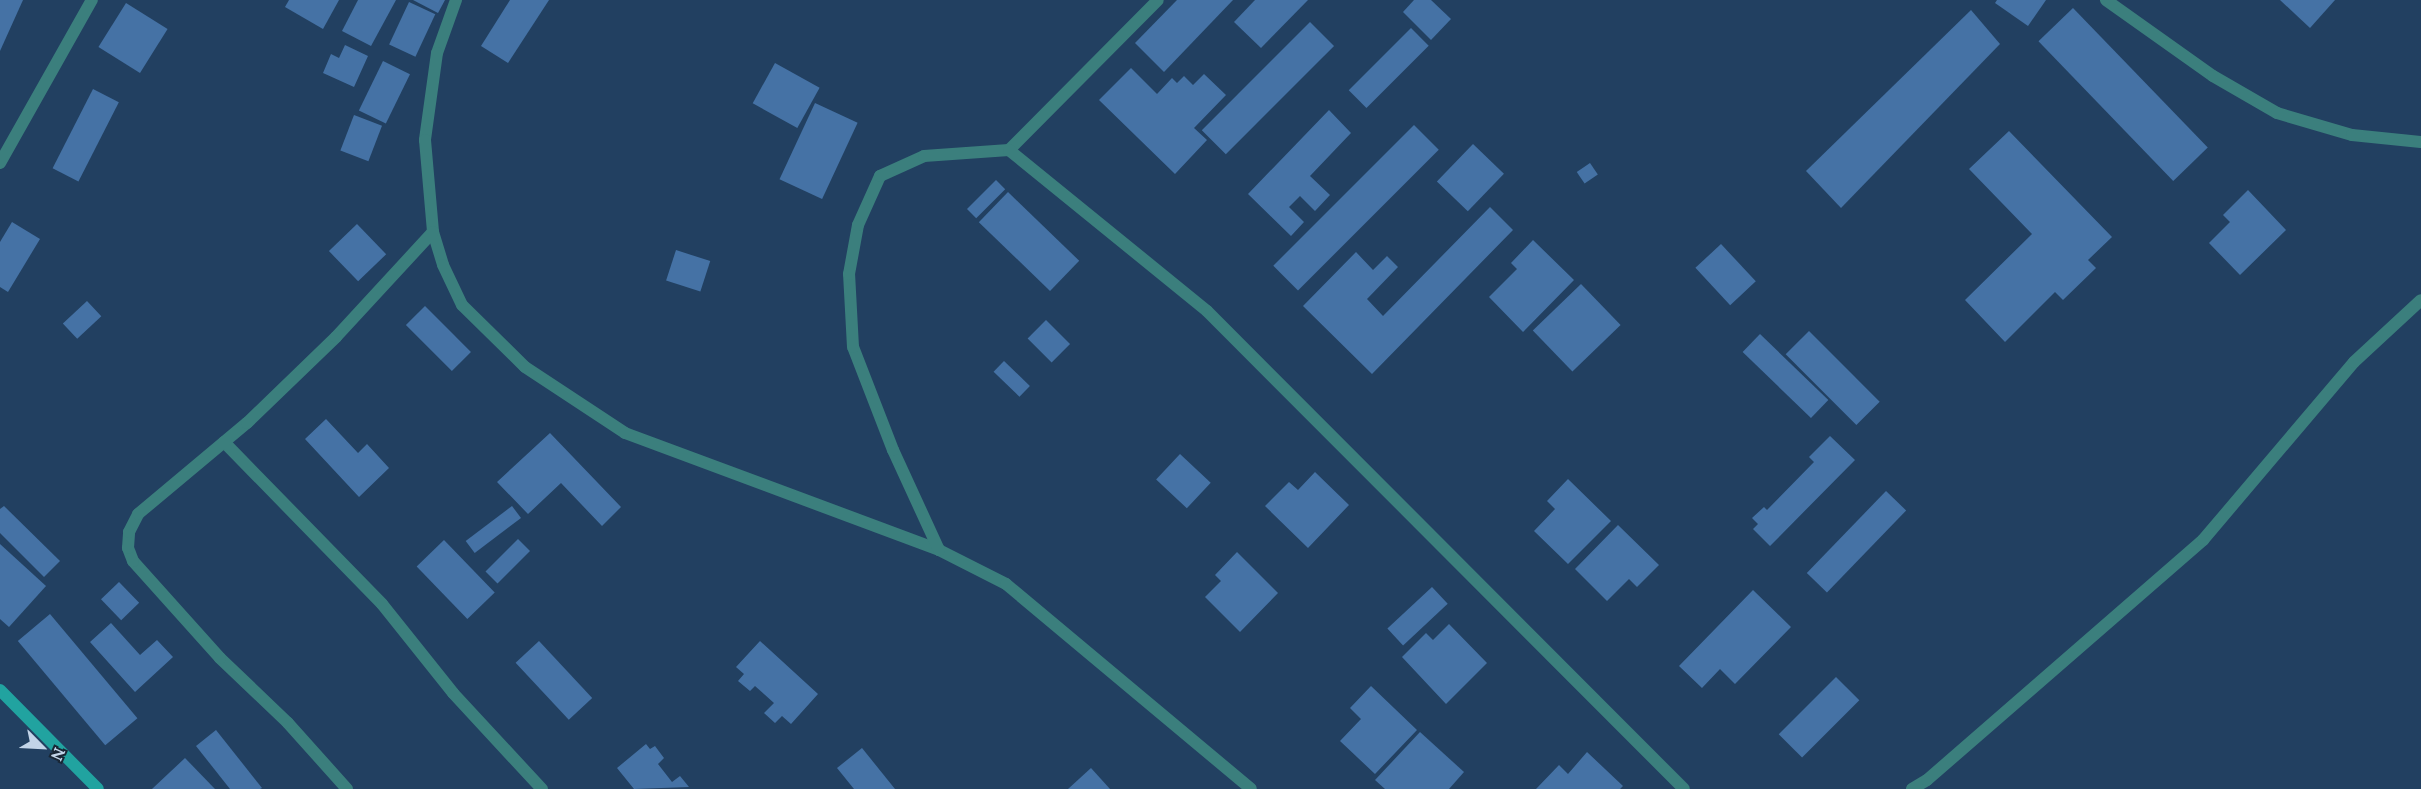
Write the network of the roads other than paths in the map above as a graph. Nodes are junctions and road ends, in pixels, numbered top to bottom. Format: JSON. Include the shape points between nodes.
{"nodes":[{"id":1,"x":92,"y":0,"type":"edge"},
{"id":2,"x":456,"y":0,"type":"edge"},
{"id":3,"x":1158,"y":0,"type":"edge"},
{"id":4,"x":2106,"y":0,"type":"edge"},
{"id":5,"x":2421,"y":142,"type":"edge"},
{"id":6,"x":1009,"y":150,"type":"junction"},
{"id":7,"x":0,"y":163,"type":"edge"},
{"id":8,"x":433,"y":232,"type":"junction"},
{"id":9,"x":2421,"y":300,"type":"edge"},
{"id":10,"x":224,"y":442,"type":"junction"},
{"id":11,"x":939,"y":550,"type":"junction"},
{"id":12,"x":0,"y":690,"type":"edge"},
{"id":13,"x":98,"y":789,"type":"edge"},
{"id":14,"x":347,"y":789,"type":"edge"},
{"id":15,"x":542,"y":789,"type":"edge"},
{"id":16,"x":1251,"y":789,"type":"edge"},
{"id":17,"x":1683,"y":789,"type":"edge"},
{"id":18,"x":1912,"y":789,"type":"edge"}],
"edges":[{"from":1,"to":7,"type":"street"},
{"from":2,"to":8,"type":"street","via":[[437,53],[425,140]]},
{"from":3,"to":6,"type":"street"},
{"from":4,"to":5,"type":"street","via":[[2212,76],[2277,113],[2352,135]]},
{"from":6,"to":11,"type":"street","via":[[924,156],[880,176],[858,225],[851,264],[853,347],[893,450]]},
{"from":6,"to":17,"type":"street","via":[[1207,311]]},
{"from":8,"to":10,"type":"street","via":[[336,337]]},
{"from":8,"to":11,"type":"street","via":[[442,265],[462,305],[525,367],[625,434]]},
{"from":9,"to":18,"type":"street","via":[[2354,362],[2203,540],[1928,780]]},
{"from":10,"to":14,"type":"street","via":[[138,514],[129,532],[128,548],[134,561],[220,658],[288,723]]},
{"from":10,"to":15,"type":"street","via":[[382,604],[453,693]]},
{"from":11,"to":16,"type":"street","via":[[1006,584]]},
{"from":12,"to":13,"type":"street"}]}
